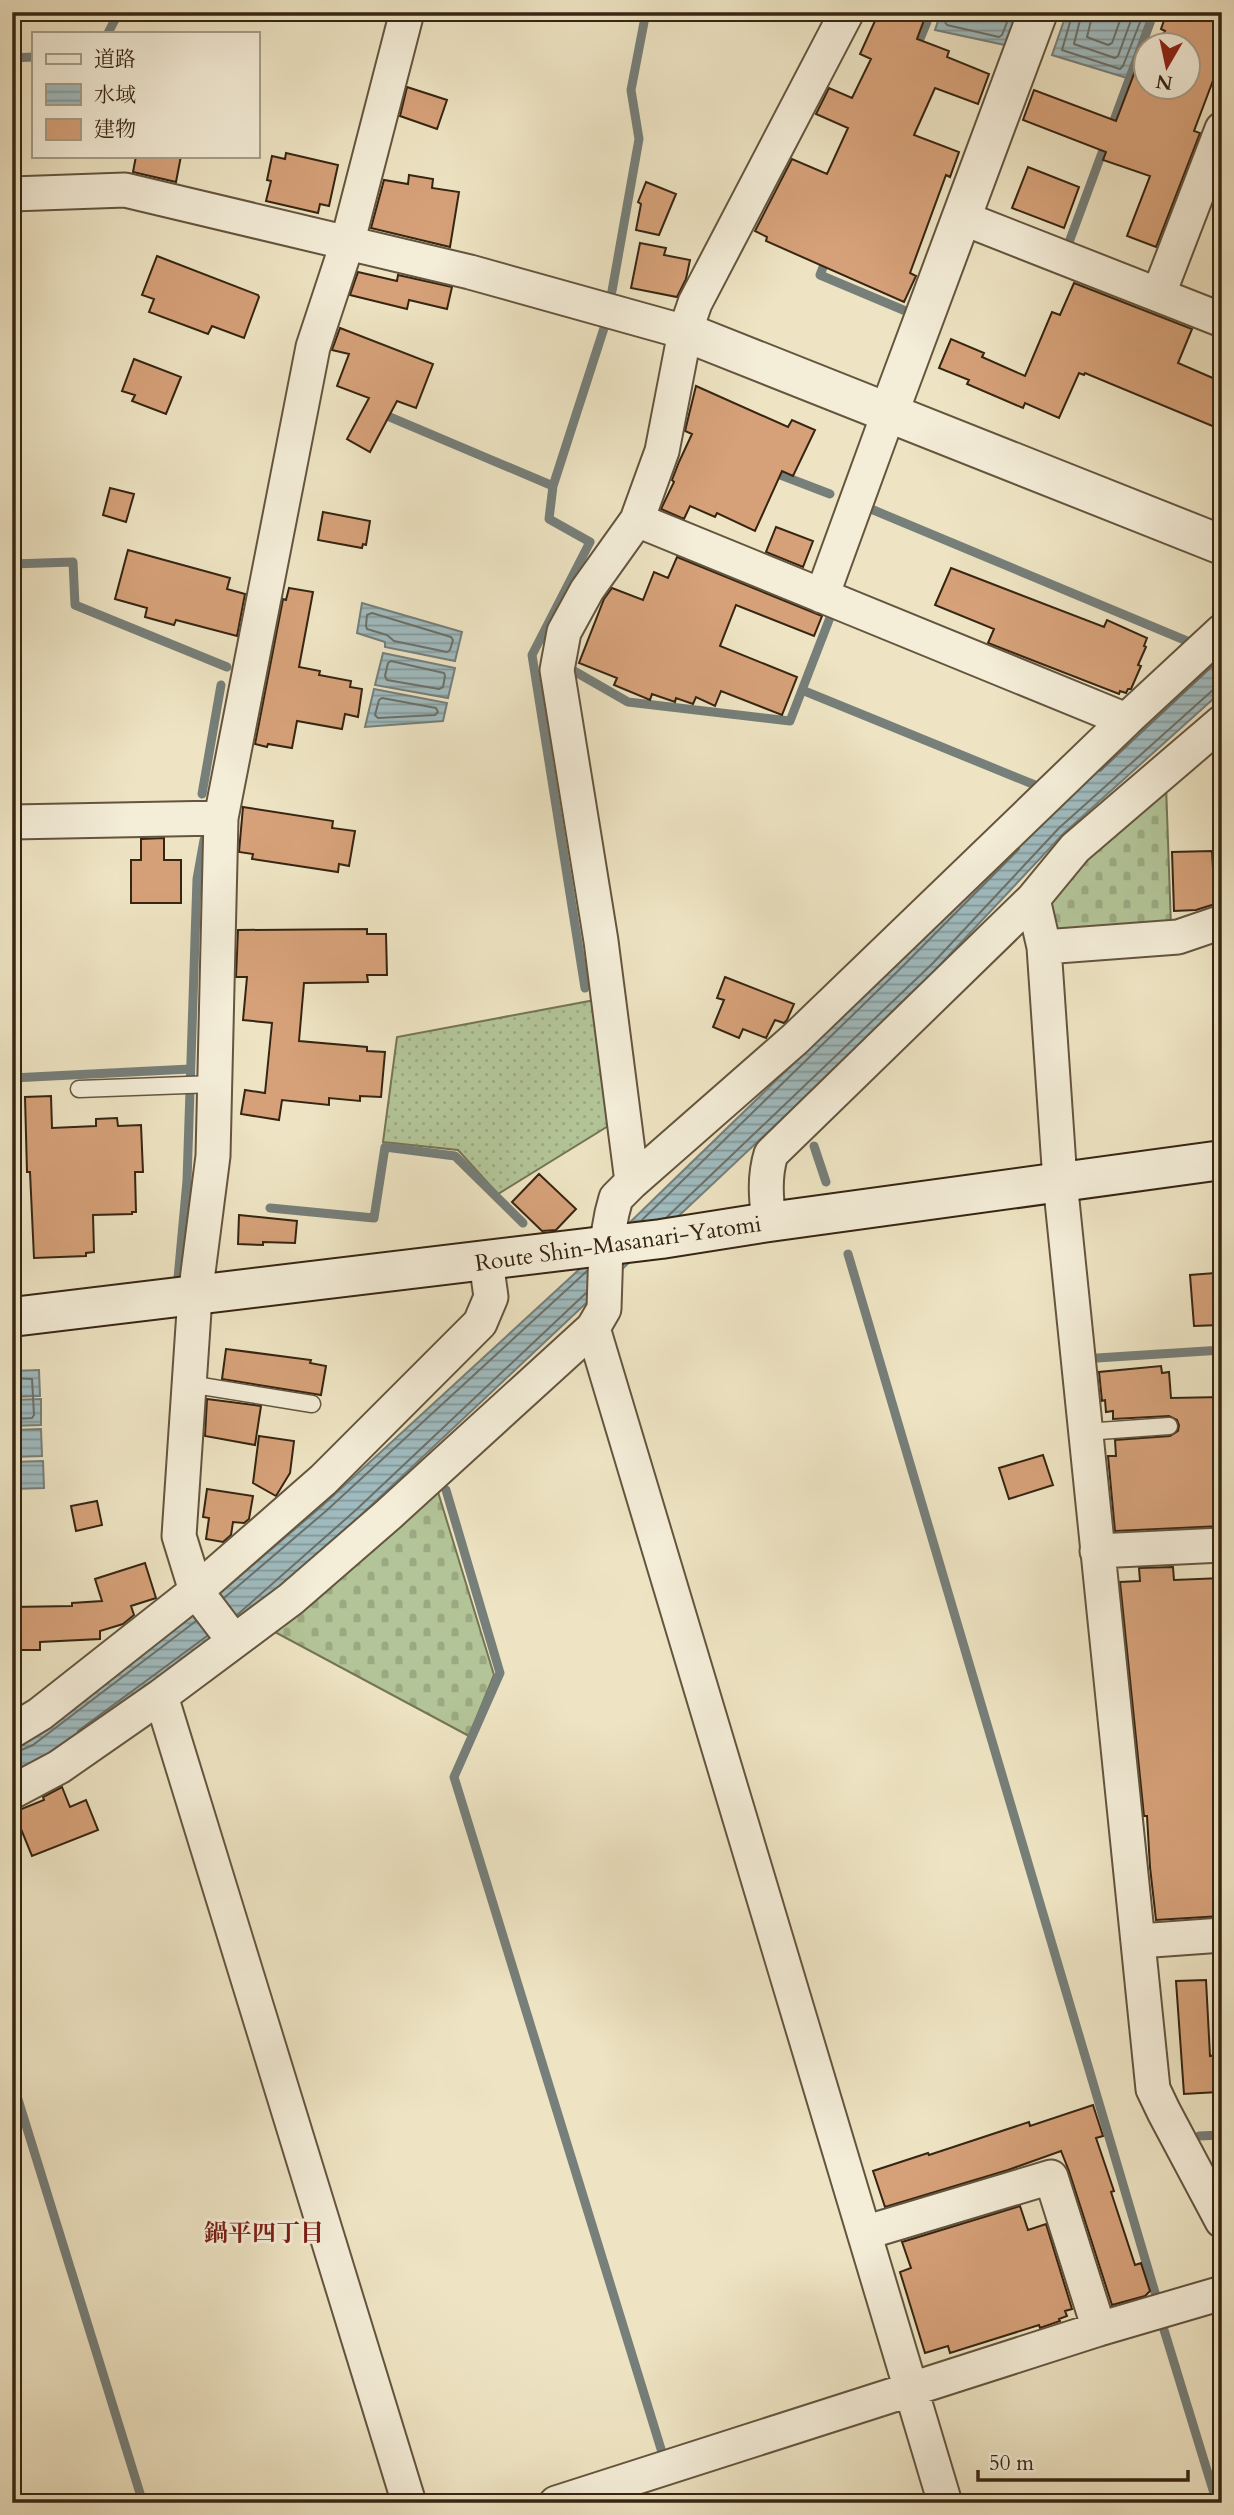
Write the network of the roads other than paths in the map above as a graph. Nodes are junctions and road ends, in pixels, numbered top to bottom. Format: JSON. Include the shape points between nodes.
{"nodes":[{"id":1,"x":407,"y":12,"type":"edge"},
{"id":2,"x":847,"y":12,"type":"edge"},
{"id":3,"x":1038,"y":12,"type":"edge"},
{"id":4,"x":1222,"y":129,"type":"edge"},
{"id":5,"x":12,"y":194,"type":"edge"},
{"id":6,"x":960,"y":217,"type":"junction"},
{"id":7,"x":347,"y":244,"type":"junction"},
{"id":8,"x":1159,"y":293,"type":"junction"},
{"id":9,"x":1222,"y":320,"type":"edge"},
{"id":10,"x":685,"y":332,"type":"junction"},
{"id":11,"x":889,"y":412,"type":"junction"},
{"id":12,"x":637,"y":520,"type":"junction"},
{"id":13,"x":1222,"y":545,"type":"edge"},
{"id":14,"x":822,"y":596,"type":"junction"},
{"id":15,"x":1222,"y":631,"type":"edge"},
{"id":16,"x":1126,"y":720,"type":"junction"},
{"id":17,"x":1222,"y":722,"type":"edge"},
{"id":18,"x":220,"y":818,"type":"junction"},
{"id":19,"x":12,"y":822,"type":"edge"},
{"id":20,"x":1033,"y":899,"type":"junction"},
{"id":21,"x":1222,"y":922,"type":"edge"},
{"id":22,"x":1044,"y":947,"type":"junction"},
{"id":23,"x":199,"y":1085,"type":"junction"},
{"id":24,"x":79,"y":1089,"type":"dead end"},
{"id":25,"x":1222,"y":1160,"type":"edge"},
{"id":26,"x":1060,"y":1181,"type":"junction"},
{"id":27,"x":632,"y":1182,"type":"junction"},
{"id":28,"x":769,"y":1222,"type":"junction"},
{"id":29,"x":596,"y":1242,"type":"junction"},
{"id":30,"x":486,"y":1261,"type":"junction"},
{"id":31,"x":195,"y":1296,"type":"junction"},
{"id":32,"x":12,"y":1317,"type":"edge"},
{"id":33,"x":593,"y":1328,"type":"junction"},
{"id":34,"x":189,"y":1384,"type":"junction"},
{"id":35,"x":312,"y":1404,"type":"dead end"},
{"id":36,"x":1169,"y":1426,"type":"dead end"},
{"id":37,"x":1085,"y":1432,"type":"junction"},
{"id":38,"x":1222,"y":1545,"type":"edge"},
{"id":39,"x":1097,"y":1551,"type":"junction"},
{"id":40,"x":200,"y":1596,"type":"junction"},
{"id":41,"x":232,"y":1638,"type":"junction"},
{"id":42,"x":161,"y":1696,"type":"junction"},
{"id":43,"x":12,"y":1731,"type":"edge"},
{"id":44,"x":12,"y":1792,"type":"edge"},
{"id":45,"x":1222,"y":1935,"type":"edge"},
{"id":46,"x":1139,"y":1941,"type":"junction"},
{"id":47,"x":1222,"y":2221,"type":"edge"},
{"id":48,"x":864,"y":2233,"type":"junction"},
{"id":49,"x":1222,"y":2293,"type":"edge"},
{"id":50,"x":1100,"y":2329,"type":"junction"},
{"id":51,"x":911,"y":2389,"type":"junction"},
{"id":52,"x":409,"y":2503,"type":"edge"},
{"id":53,"x":556,"y":2503,"type":"edge"},
{"id":54,"x":945,"y":2503,"type":"edge"}],
"edges":[{"from":1,"to":7,"type":"street"},
{"from":2,"to":10,"type":"street","via":[[695,303]]},
{"from":3,"to":6,"type":"main road"},
{"from":4,"to":8,"type":"street"},
{"from":5,"to":7,"type":"street","via":[[125,190]]},
{"from":6,"to":8,"type":"street"},
{"from":6,"to":11,"type":"main road"},
{"from":7,"to":10,"type":"street","via":[[470,272]]},
{"from":7,"to":18,"type":"street","via":[[313,347]]},
{"from":8,"to":9,"type":"street"},
{"from":10,"to":11,"type":"main road"},
{"from":10,"to":12,"type":"street","via":[[662,451]]},
{"from":11,"to":13,"type":"main road"},
{"from":11,"to":14,"type":"street"},
{"from":12,"to":14,"type":"street"},
{"from":12,"to":27,"type":"street","via":[[587,590],[564,632],[557,670],[601,941]]},
{"from":14,"to":16,"type":"street"},
{"from":15,"to":16,"type":"street"},
{"from":16,"to":27,"type":"street","via":[[795,1039]]},
{"from":17,"to":20,"type":"street","via":[[1076,849]]},
{"from":18,"to":19,"type":"street"},
{"from":18,"to":23,"type":"street"},
{"from":20,"to":22,"type":"street"},
{"from":20,"to":28,"type":"street","via":[[771,1154],[765,1190]]},
{"from":21,"to":22,"type":"street","via":[[1178,937]]},
{"from":22,"to":26,"type":"street"},
{"from":23,"to":24,"type":"lane"},
{"from":23,"to":31,"type":"street","via":[[213,1156]]},
{"from":25,"to":26,"type":"main road","name":"Route Shin-Masanari-Yatomi"},
{"from":26,"to":28,"type":"main road","name":"Route Shin-Masanari-Yatomi"},
{"from":26,"to":37,"type":"street"},
{"from":27,"to":29,"type":"street","via":[[616,1198]]},
{"from":28,"to":29,"type":"main road","name":"Route Shin-Masanari-Yatomi","via":[[661,1240]]},
{"from":29,"to":30,"type":"main road","name":"Route Shin-Masanari-Yatomi"},
{"from":29,"to":33,"type":"street","via":[[606,1287],[604,1309]]},
{"from":30,"to":31,"type":"main road","name":"Route Shin-Masanari-Yatomi"},
{"from":30,"to":40,"type":"street","via":[[491,1297],[480,1322]]},
{"from":31,"to":32,"type":"main road","name":"Route Shin-Masanari-Yatomi"},
{"from":31,"to":34,"type":"street"},
{"from":33,"to":41,"type":"street","via":[[380,1523],[291,1599]]},
{"from":33,"to":48,"type":"street"},
{"from":34,"to":35,"type":"lane"},
{"from":34,"to":40,"type":"street","via":[[179,1536]]},
{"from":36,"to":37,"type":"lane"},
{"from":37,"to":39,"type":"street"},
{"from":38,"to":39,"type":"street"},
{"from":39,"to":46,"type":"street"},
{"from":40,"to":41,"type":"street"},
{"from":40,"to":43,"type":"street"},
{"from":41,"to":42,"type":"street"},
{"from":42,"to":44,"type":"street","via":[[59,1767]]},
{"from":42,"to":52,"type":"street"},
{"from":45,"to":46,"type":"street"},
{"from":46,"to":47,"type":"street","via":[[1153,2089]]},
{"from":48,"to":50,"type":"street","via":[[1051,2177]]},
{"from":48,"to":51,"type":"street"},
{"from":49,"to":50,"type":"street"},
{"from":50,"to":51,"type":"street"},
{"from":51,"to":53,"type":"street"},
{"from":51,"to":54,"type":"street"}]}
